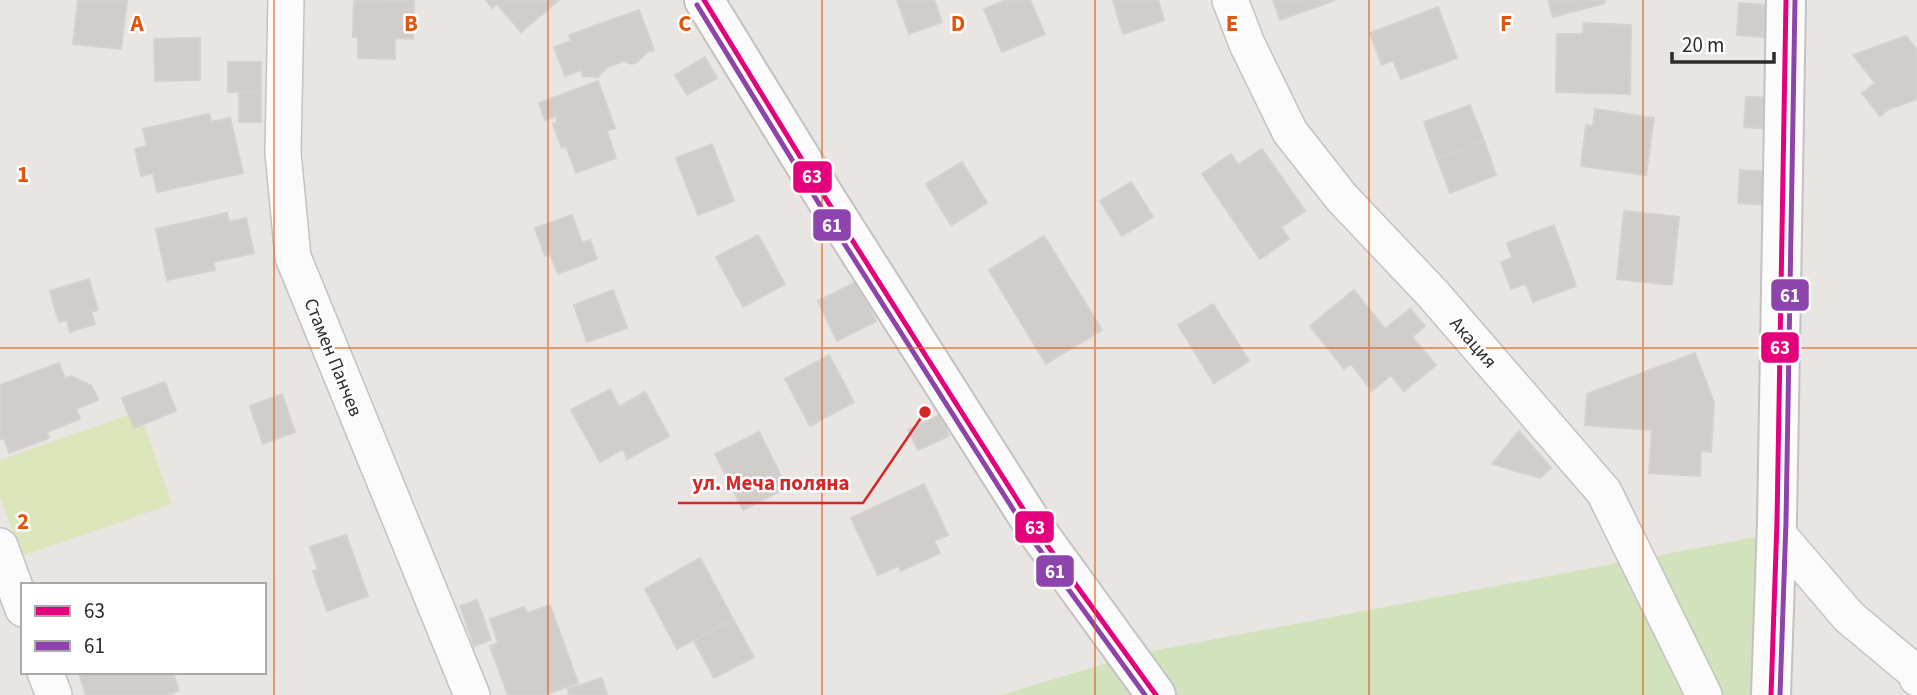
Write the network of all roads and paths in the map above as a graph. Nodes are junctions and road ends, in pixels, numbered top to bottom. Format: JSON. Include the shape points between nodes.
{"nodes":[{"id":1,"x":286,"y":0,"type":"edge"},
{"id":2,"x":704,"y":0,"type":"edge"},
{"id":3,"x":1230,"y":0,"type":"edge"},
{"id":4,"x":1786,"y":0,"type":"edge"},
{"id":5,"x":1777,"y":533,"type":"junction"},
{"id":6,"x":0,"y":546,"type":"edge"},
{"id":7,"x":21,"y":604,"type":"edge"},
{"id":8,"x":47,"y":674,"type":"edge"},
{"id":9,"x":1916,"y":675,"type":"edge"},
{"id":10,"x":54,"y":695,"type":"edge"},
{"id":11,"x":472,"y":695,"type":"edge"},
{"id":12,"x":1156,"y":695,"type":"edge"},
{"id":13,"x":1704,"y":695,"type":"edge"},
{"id":14,"x":1771,"y":695,"type":"edge"}],
"edges":[{"from":1,"to":11,"type":"street","name":"Стамен Панчев","via":[[283,153],[293,257]]},
{"from":2,"to":12,"type":"street","via":[[1039,534]]},
{"from":3,"to":13,"type":"street","name":"Акация","via":[[1290,132],[1342,198],[1433,294],[1604,492]]},
{"from":4,"to":5,"type":"street"},
{"from":5,"to":9,"type":"street","via":[[1849,617]]},
{"from":5,"to":14,"type":"street"},
{"from":6,"to":7,"type":"street"},
{"from":8,"to":10,"type":"street"}]}
